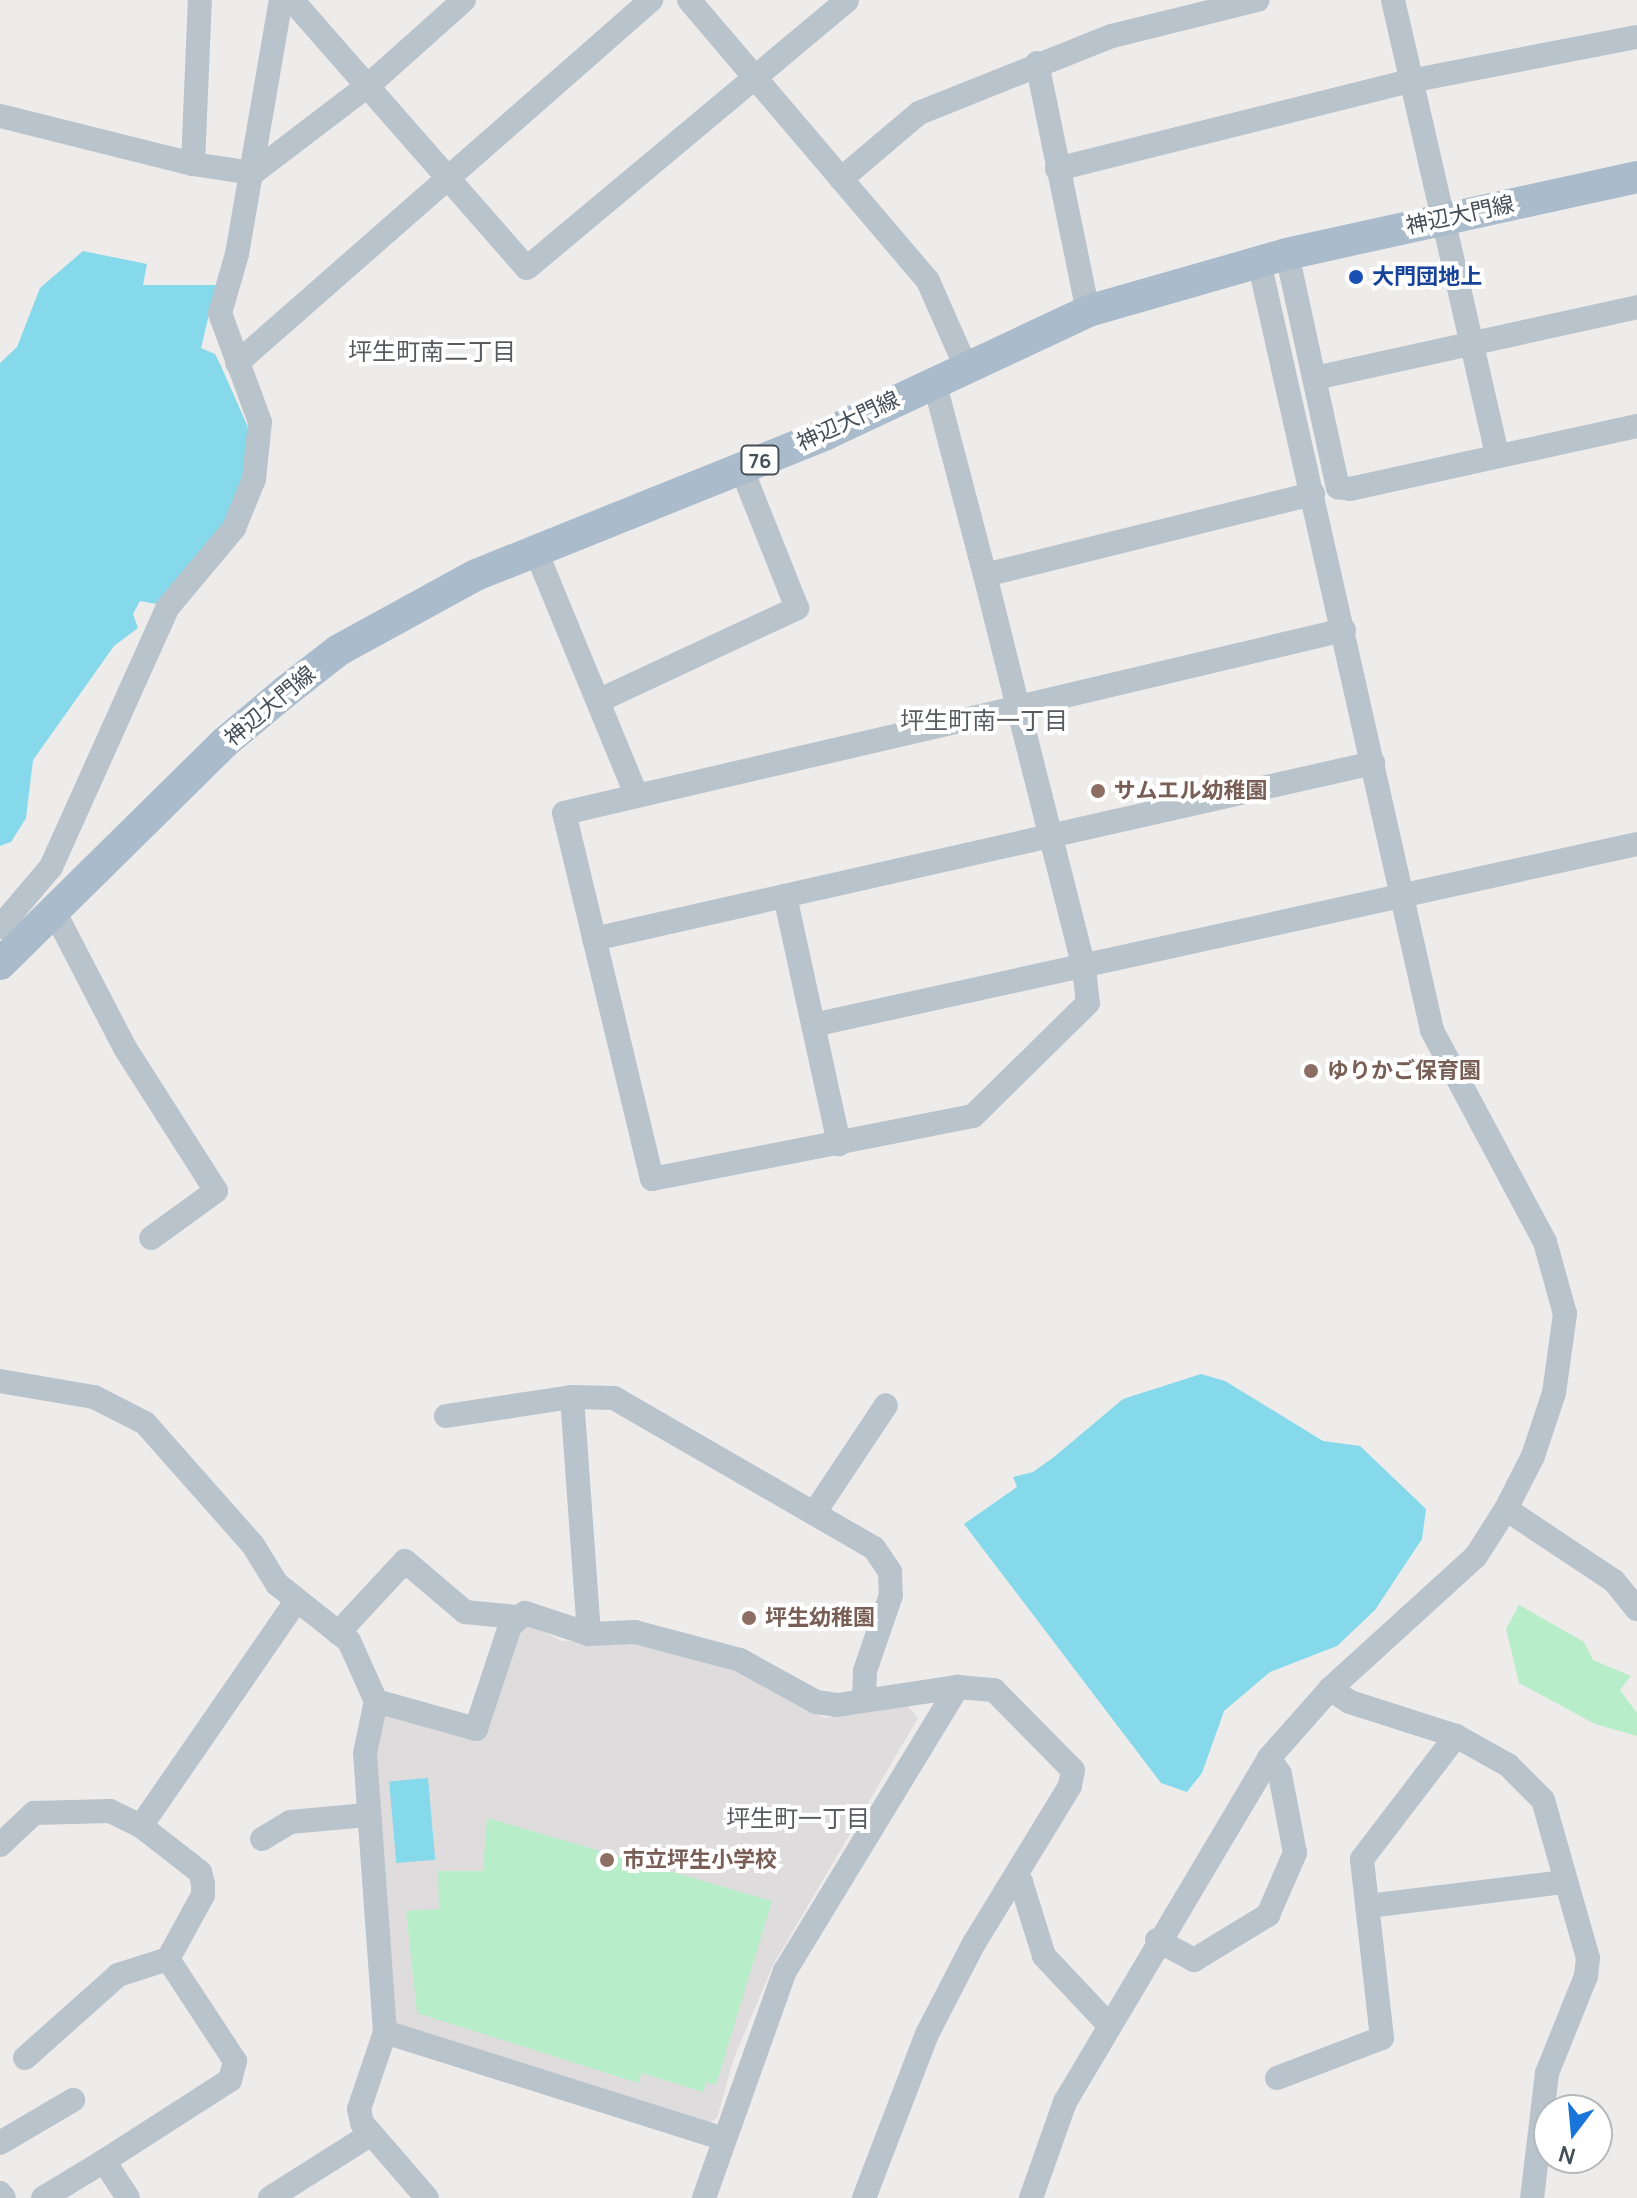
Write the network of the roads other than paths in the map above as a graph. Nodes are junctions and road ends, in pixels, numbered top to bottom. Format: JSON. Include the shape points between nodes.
{"nodes":[{"id":1,"x":200,"y":0,"type":"edge"},
{"id":2,"x":281,"y":0,"type":"edge"},
{"id":3,"x":292,"y":0,"type":"edge"},
{"id":4,"x":464,"y":0,"type":"edge"},
{"id":5,"x":651,"y":0,"type":"edge"},
{"id":6,"x":689,"y":0,"type":"edge"},
{"id":7,"x":847,"y":0,"type":"edge"},
{"id":8,"x":1258,"y":0,"type":"edge"},
{"id":9,"x":1393,"y":0,"type":"edge"},
{"id":10,"x":1637,"y":37,"type":"edge"},
{"id":11,"x":1037,"y":63,"type":"junction"},
{"id":12,"x":756,"y":78,"type":"junction"},
{"id":13,"x":1410,"y":81,"type":"junction"},
{"id":14,"x":370,"y":84,"type":"junction"},
{"id":15,"x":0,"y":116,"type":"edge"},
{"id":16,"x":193,"y":164,"type":"junction"},
{"id":17,"x":1057,"y":169,"type":"junction"},
{"id":18,"x":253,"y":173,"type":"junction"},
{"id":19,"x":1637,"y":177,"type":"edge"},
{"id":20,"x":450,"y":179,"type":"junction"},
{"id":21,"x":841,"y":179,"type":"junction"},
{"id":22,"x":1444,"y":218,"type":"junction"},
{"id":23,"x":1273,"y":258,"type":"junction"},
{"id":24,"x":1637,"y":307,"type":"edge"},
{"id":25,"x":1088,"y":311,"type":"junction"},
{"id":26,"x":1475,"y":343,"type":"junction"},
{"id":27,"x":237,"y":363,"type":"junction"},
{"id":28,"x":966,"y":367,"type":"junction"},
{"id":29,"x":1315,"y":378,"type":"junction"},
{"id":30,"x":934,"y":381,"type":"junction"},
{"id":31,"x":1637,"y":426,"type":"edge"},
{"id":32,"x":1497,"y":455,"type":"junction"},
{"id":33,"x":741,"y":467,"type":"junction"},
{"id":34,"x":1313,"y":494,"type":"junction"},
{"id":35,"x":535,"y":549,"type":"junction"},
{"id":36,"x":985,"y":575,"type":"junction"},
{"id":37,"x":1344,"y":630,"type":"junction"},
{"id":38,"x":598,"y":701,"type":"junction"},
{"id":39,"x":1018,"y":707,"type":"junction"},
{"id":40,"x":1373,"y":763,"type":"junction"},
{"id":41,"x":637,"y":796,"type":"junction"},
{"id":42,"x":1051,"y":838,"type":"junction"},
{"id":43,"x":1637,"y":844,"type":"edge"},
{"id":44,"x":785,"y":896,"type":"junction"},
{"id":45,"x":1403,"y":897,"type":"junction"},
{"id":46,"x":54,"y":911,"type":"junction"},
{"id":47,"x":0,"y":927,"type":"edge"},
{"id":48,"x":594,"y":939,"type":"junction"},
{"id":49,"x":1,"y":961,"type":"edge"},
{"id":50,"x":1084,"y":967,"type":"junction"},
{"id":51,"x":813,"y":1025,"type":"junction"},
{"id":52,"x":839,"y":1144,"type":"junction"},
{"id":53,"x":151,"y":1238,"type":"dead end"},
{"id":54,"x":0,"y":1381,"type":"edge"},
{"id":55,"x":572,"y":1397,"type":"junction"},
{"id":56,"x":886,"y":1405,"type":"dead end"},
{"id":57,"x":446,"y":1416,"type":"dead end"},
{"id":58,"x":1506,"y":1509,"type":"junction"},
{"id":59,"x":815,"y":1512,"type":"junction"},
{"id":60,"x":296,"y":1601,"type":"junction"},
{"id":61,"x":1637,"y":1609,"type":"edge"},
{"id":62,"x":516,"y":1617,"type":"junction"},
{"id":63,"x":338,"y":1633,"type":"junction"},
{"id":64,"x":589,"y":1634,"type":"junction"},
{"id":65,"x":958,"y":1687,"type":"junction"},
{"id":66,"x":1330,"y":1689,"type":"junction"},
{"id":67,"x":864,"y":1697,"type":"junction"},
{"id":68,"x":376,"y":1701,"type":"junction"},
{"id":69,"x":1456,"y":1736,"type":"junction"},
{"id":70,"x":1269,"y":1758,"type":"junction"},
{"id":71,"x":367,"y":1815,"type":"junction"},
{"id":72,"x":141,"y":1826,"type":"junction"},
{"id":73,"x":262,"y":1839,"type":"dead end"},
{"id":74,"x":0,"y":1845,"type":"edge"},
{"id":75,"x":1015,"y":1879,"type":"junction"},
{"id":76,"x":1563,"y":1882,"type":"junction"},
{"id":77,"x":1368,"y":1906,"type":"junction"},
{"id":78,"x":1157,"y":1940,"type":"junction"},
{"id":79,"x":168,"y":1959,"type":"junction"},
{"id":80,"x":1108,"y":2024,"type":"junction"},
{"id":81,"x":385,"y":2032,"type":"junction"},
{"id":82,"x":25,"y":2058,"type":"dead end"},
{"id":83,"x":1277,"y":2078,"type":"dead end"},
{"id":84,"x":73,"y":2100,"type":"dead end"},
{"id":85,"x":368,"y":2136,"type":"junction"},
{"id":86,"x":722,"y":2138,"type":"junction"},
{"id":87,"x":0,"y":2143,"type":"edge"},
{"id":88,"x":104,"y":2161,"type":"junction"},
{"id":89,"x":0,"y":2193,"type":"edge"},
{"id":90,"x":4,"y":2198,"type":"edge"},
{"id":91,"x":43,"y":2198,"type":"edge"},
{"id":92,"x":128,"y":2198,"type":"edge"},
{"id":93,"x":270,"y":2198,"type":"edge"},
{"id":94,"x":427,"y":2198,"type":"edge"},
{"id":95,"x":704,"y":2198,"type":"edge"},
{"id":96,"x":864,"y":2198,"type":"edge"},
{"id":97,"x":1031,"y":2198,"type":"edge"},
{"id":98,"x":1532,"y":2198,"type":"edge"}],
"edges":[{"from":1,"to":16,"type":"street"},
{"from":2,"to":18,"type":"street"},
{"from":3,"to":14,"type":"street"},
{"from":4,"to":14,"type":"street"},
{"from":5,"to":20,"type":"street"},
{"from":6,"to":12,"type":"street"},
{"from":7,"to":12,"type":"street"},
{"from":8,"to":11,"type":"street","via":[[1112,36]]},
{"from":9,"to":13,"type":"street"},
{"from":10,"to":13,"type":"street"},
{"from":11,"to":17,"type":"street"},
{"from":11,"to":21,"type":"street","via":[[919,113]]},
{"from":12,"to":20,"type":"street","via":[[527,268]]},
{"from":12,"to":21,"type":"street"},
{"from":13,"to":17,"type":"street"},
{"from":13,"to":22,"type":"street"},
{"from":14,"to":18,"type":"street"},
{"from":14,"to":20,"type":"street"},
{"from":15,"to":16,"type":"street"},
{"from":16,"to":18,"type":"street"},
{"from":17,"to":25,"type":"street"},
{"from":18,"to":27,"type":"street","via":[[220,313]]},
{"from":19,"to":22,"type":"main road","name":"神辺大門線","number":"76"},
{"from":20,"to":27,"type":"street"},
{"from":21,"to":28,"type":"street","via":[[928,281]]},
{"from":22,"to":23,"type":"main road","name":"神辺大門線","number":"76"},
{"from":22,"to":26,"type":"street"},
{"from":23,"to":25,"type":"main road","name":"神辺大門線","number":"76"},
{"from":23,"to":29,"type":"street"},
{"from":23,"to":34,"type":"street"},
{"from":24,"to":26,"type":"street"},
{"from":25,"to":28,"type":"main road","name":"神辺大門線","number":"76"},
{"from":26,"to":29,"type":"street"},
{"from":26,"to":32,"type":"street"},
{"from":27,"to":47,"type":"street","via":[[260,422],[254,479],[234,528],[168,607],[51,867]]},
{"from":28,"to":30,"type":"main road","name":"神辺大門線","number":"76"},
{"from":29,"to":32,"type":"street","via":[[1338,487],[1350,489]]},
{"from":30,"to":33,"type":"main road","name":"神辺大門線","number":"76","via":[[826,434]]},
{"from":30,"to":36,"type":"street"},
{"from":31,"to":32,"type":"street"},
{"from":33,"to":35,"type":"main road","name":"神辺大門線","number":"76"},
{"from":33,"to":38,"type":"street","via":[[797,608]]},
{"from":34,"to":36,"type":"street"},
{"from":34,"to":37,"type":"street"},
{"from":35,"to":38,"type":"street"},
{"from":35,"to":46,"type":"main road","name":"神辺大門線","number":"76","via":[[339,650],[224,743]]},
{"from":36,"to":39,"type":"street"},
{"from":37,"to":39,"type":"street"},
{"from":37,"to":40,"type":"street"},
{"from":38,"to":41,"type":"street"},
{"from":39,"to":41,"type":"street"},
{"from":39,"to":42,"type":"street"},
{"from":40,"to":42,"type":"street"},
{"from":40,"to":45,"type":"street"},
{"from":41,"to":48,"type":"street","via":[[564,813]]},
{"from":42,"to":44,"type":"street"},
{"from":42,"to":50,"type":"street"},
{"from":43,"to":45,"type":"street"},
{"from":44,"to":48,"type":"street"},
{"from":44,"to":51,"type":"street"},
{"from":45,"to":50,"type":"street"},
{"from":45,"to":58,"type":"street","via":[[1432,1030],[1545,1242],[1565,1314],[1554,1393],[1533,1456]]},
{"from":46,"to":49,"type":"main road","name":"神辺大門線","number":"76"},
{"from":46,"to":53,"type":"street","via":[[125,1048],[216,1191]]},
{"from":48,"to":52,"type":"street","via":[[652,1179]]},
{"from":50,"to":51,"type":"street"},
{"from":50,"to":52,"type":"street","via":[[1088,1003],[1075,1021],[973,1116]]},
{"from":51,"to":52,"type":"street"},
{"from":54,"to":60,"type":"street","via":[[94,1397],[145,1423]]},
{"from":55,"to":57,"type":"street"},
{"from":55,"to":59,"type":"street","via":[[614,1398]]},
{"from":55,"to":64,"type":"street"},
{"from":56,"to":59,"type":"street"},
{"from":58,"to":61,"type":"street","via":[[1614,1581]]},
{"from":58,"to":66,"type":"street","via":[[1476,1556]]},
{"from":59,"to":67,"type":"street","via":[[874,1548],[890,1572],[891,1595],[865,1671]]},
{"from":60,"to":63,"type":"street"},
{"from":60,"to":72,"type":"street"},
{"from":62,"to":63,"type":"street","via":[[465,1612],[405,1561]]},
{"from":62,"to":64,"type":"street","via":[[525,1613]]},
{"from":62,"to":68,"type":"street","via":[[476,1729]]},
{"from":63,"to":68,"type":"street","via":[[349,1641]]},
{"from":64,"to":67,"type":"street","via":[[635,1632],[740,1660],[816,1702],[837,1705]]},
{"from":65,"to":67,"type":"street"},
{"from":65,"to":75,"type":"street","via":[[994,1690],[1073,1770],[1070,1786]]},
{"from":65,"to":86,"type":"street","via":[[785,1971]]},
{"from":66,"to":69,"type":"street","via":[[1350,1702]]},
{"from":66,"to":70,"type":"street"},
{"from":68,"to":71,"type":"street","via":[[365,1753]]},
{"from":69,"to":76,"type":"street","via":[[1508,1765],[1543,1800]]},
{"from":69,"to":77,"type":"street","via":[[1362,1859]]},
{"from":70,"to":78,"type":"street"},
{"from":70,"to":78,"type":"street","via":[[1283,1786],[1295,1853],[1268,1915],[1194,1960]]},
{"from":71,"to":73,"type":"street","via":[[290,1822]]},
{"from":71,"to":81,"type":"street"},
{"from":72,"to":74,"type":"street","via":[[110,1811],[34,1813]]},
{"from":72,"to":79,"type":"street","via":[[200,1872],[203,1884],[203,1895]]},
{"from":75,"to":80,"type":"street","via":[[1021,1882],[1044,1956]]},
{"from":75,"to":96,"type":"street","via":[[974,1943],[927,2034]]},
{"from":76,"to":77,"type":"street"},
{"from":76,"to":98,"type":"street","via":[[1588,1958],[1586,1976],[1547,2073]]},
{"from":77,"to":83,"type":"street","via":[[1382,2038]]},
{"from":78,"to":80,"type":"street"},
{"from":79,"to":82,"type":"street","via":[[118,1975]]},
{"from":79,"to":88,"type":"street","via":[[235,2061],[230,2080]]},
{"from":80,"to":97,"type":"street","via":[[1065,2102]]},
{"from":81,"to":85,"type":"street","via":[[359,2109]]},
{"from":81,"to":86,"type":"street"},
{"from":84,"to":87,"type":"street"},
{"from":85,"to":93,"type":"street"},
{"from":85,"to":94,"type":"street"},
{"from":86,"to":95,"type":"street"},
{"from":88,"to":91,"type":"street"},
{"from":88,"to":92,"type":"street"},
{"from":89,"to":90,"type":"street"}]}
